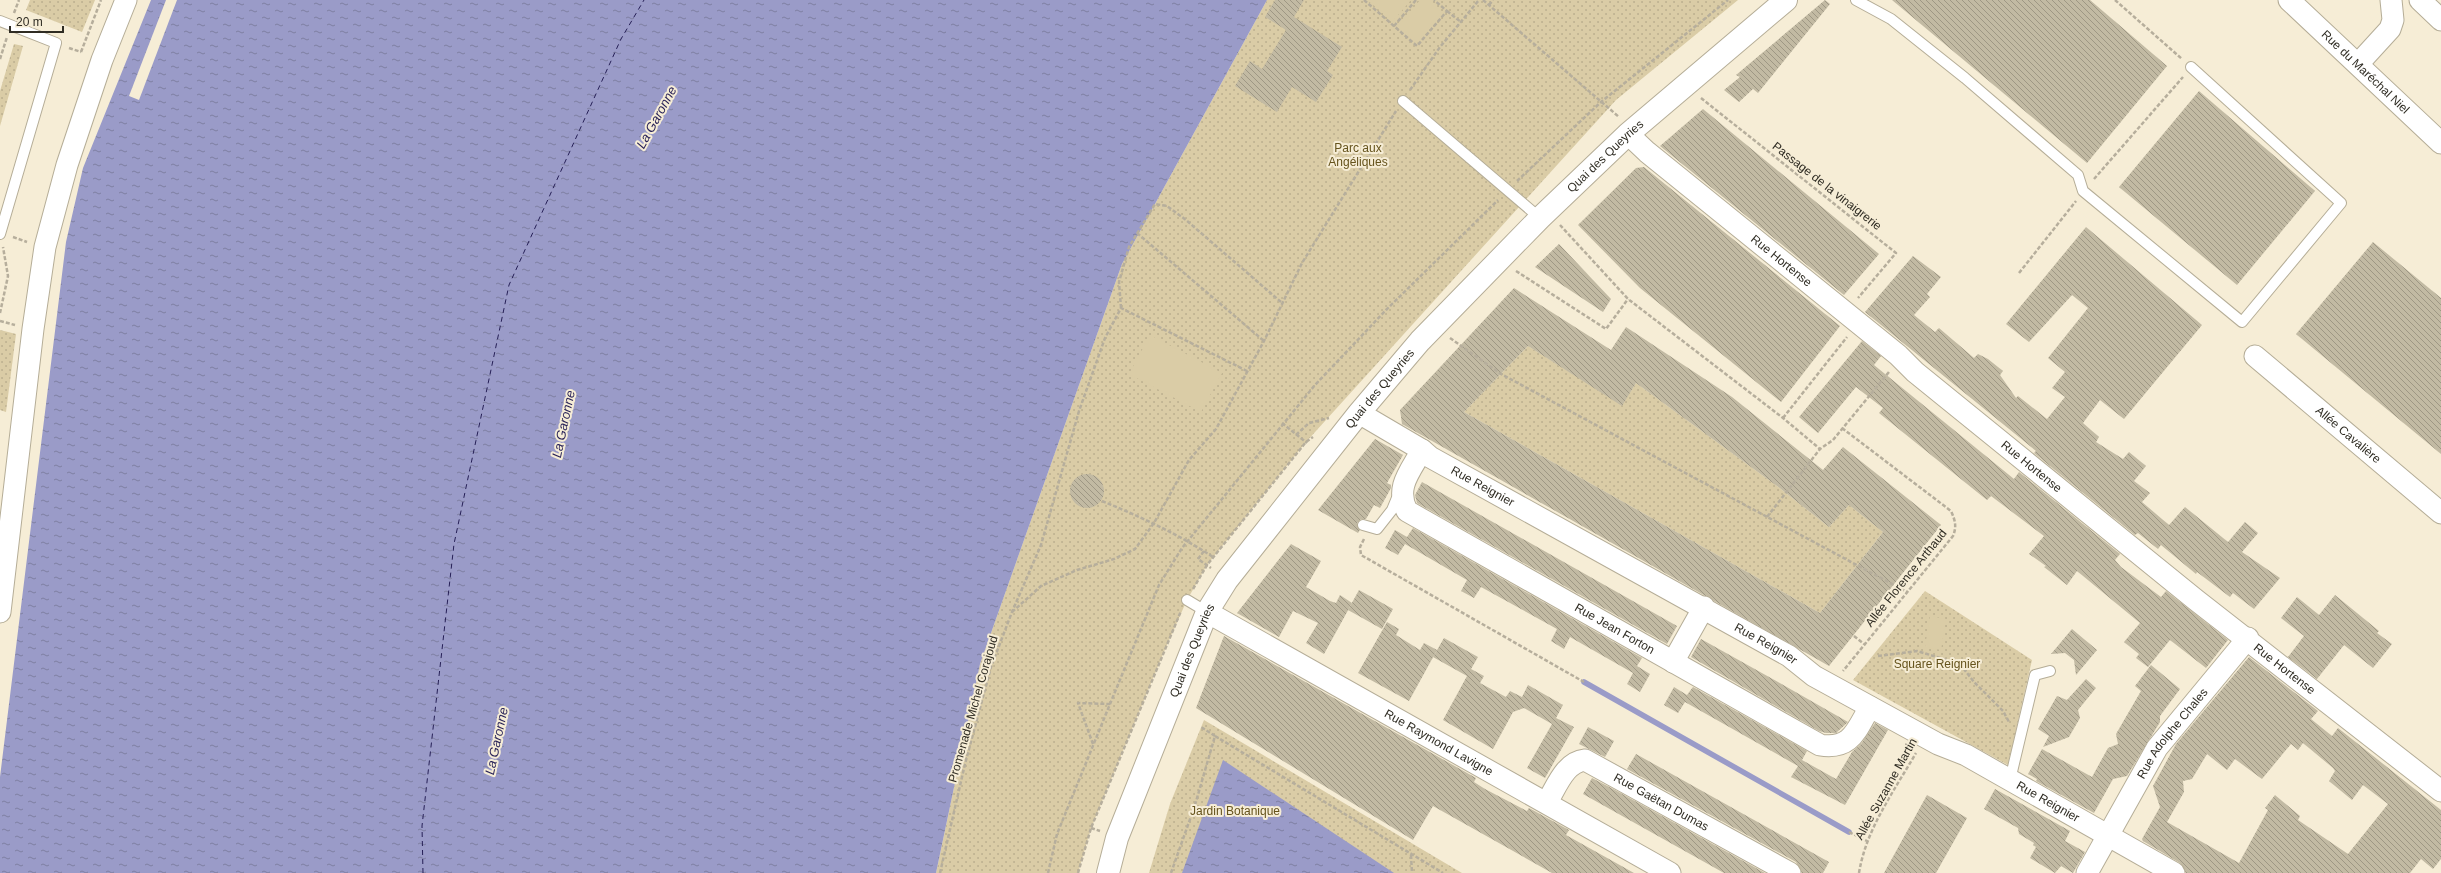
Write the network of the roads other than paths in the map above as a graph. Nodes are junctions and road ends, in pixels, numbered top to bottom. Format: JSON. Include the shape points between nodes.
{"nodes":[{"id":1,"x":126,"y":0,"type":"edge"},
{"id":2,"x":1786,"y":0,"type":"edge"},
{"id":3,"x":1856,"y":0,"type":"edge"},
{"id":4,"x":2289,"y":0,"type":"edge"},
{"id":5,"x":2391,"y":0,"type":"edge"},
{"id":6,"x":2420,"y":0,"type":"edge"},
{"id":7,"x":2441,"y":20,"type":"edge"},
{"id":8,"x":0,"y":21,"type":"edge"},
{"id":9,"x":2358,"y":64,"type":"junction"},
{"id":10,"x":2191,"y":67,"type":"road end"},
{"id":11,"x":1403,"y":101,"type":"road end"},
{"id":12,"x":1628,"y":134,"type":"junction"},
{"id":13,"x":2441,"y":143,"type":"edge"},
{"id":14,"x":1543,"y":215,"type":"junction"},
{"id":15,"x":0,"y":234,"type":"edge"},
{"id":16,"x":2255,"y":356,"type":"dead end"},
{"id":17,"x":1359,"y":413,"type":"junction"},
{"id":18,"x":1422,"y":450,"type":"junction"},
{"id":19,"x":1401,"y":490,"type":"junction"},
{"id":20,"x":2441,"y":513,"type":"edge"},
{"id":21,"x":1367,"y":527,"type":"road end"},
{"id":22,"x":1187,"y":600,"type":"dead end"},
{"id":23,"x":1704,"y":607,"type":"junction"},
{"id":24,"x":0,"y":612,"type":"edge"},
{"id":25,"x":1207,"y":612,"type":"junction"},
{"id":26,"x":2248,"y":638,"type":"junction"},
{"id":27,"x":1673,"y":662,"type":"junction"},
{"id":28,"x":2050,"y":671,"type":"dead end"},
{"id":29,"x":1870,"y":707,"type":"junction"},
{"id":30,"x":2010,"y":780,"type":"junction"},
{"id":31,"x":2441,"y":791,"type":"edge"},
{"id":32,"x":1547,"y":802,"type":"junction"},
{"id":33,"x":2108,"y":836,"type":"junction"},
{"id":34,"x":1108,"y":873,"type":"edge"},
{"id":35,"x":1670,"y":873,"type":"edge"},
{"id":36,"x":1790,"y":873,"type":"edge"},
{"id":37,"x":2087,"y":873,"type":"edge"},
{"id":38,"x":2174,"y":873,"type":"edge"}],
"edges":[{"from":1,"to":24,"type":"street","via":[[102,60],[67,165],[46,247],[32,337]]},
{"from":2,"to":12,"type":"main road","name":"Quai des Queyries"},
{"from":3,"to":10,"type":"lane","via":[[1891,19],[1965,78],[2078,175],[2084,191],[2242,322],[2341,203]]},
{"from":4,"to":9,"type":"street","name":"Rue du Maréchal Niel"},
{"from":5,"to":9,"type":"street","via":[[2393,20],[2390,29]]},
{"from":6,"to":7,"type":"street"},
{"from":8,"to":15,"type":"lane","via":[[56,43]]},
{"from":9,"to":13,"type":"street","name":"Rue du Maréchal Niel"},
{"from":11,"to":14,"type":"lane","via":[[1508,190]]},
{"from":12,"to":14,"type":"main road","name":"Quai des Queyries"},
{"from":12,"to":26,"type":"street","name":"Rue Hortense","via":[[1646,152],[1898,354],[1915,372],[2184,590]]},
{"from":14,"to":17,"type":"main road","name":"Quai des Queyries","via":[[1434,326]]},
{"from":16,"to":20,"type":"street","name":"Allée Cavalière"},
{"from":17,"to":18,"type":"street","name":"Rue Reignier"},
{"from":17,"to":25,"type":"main road","name":"Quai des Queyries","via":[[1228,580]]},
{"from":18,"to":19,"type":"street"},
{"from":18,"to":23,"type":"street","name":"Rue Reignier","via":[[1430,457]]},
{"from":19,"to":21,"type":"lane","via":[[1383,524],[1377,529]]},
{"from":19,"to":27,"type":"street","name":"Rue Jean Forton","via":[[1401,500],[1407,511]]},
{"from":22,"to":25,"type":"lane"},
{"from":23,"to":27,"type":"street"},
{"from":23,"to":29,"type":"street","name":"Rue Reignier","via":[[1789,656],[1814,676]]},
{"from":25,"to":32,"type":"street","name":"Rue Raymond Lavigne"},
{"from":25,"to":34,"type":"main road","name":"Quai des Queyries","via":[[1117,838]]},
{"from":26,"to":31,"type":"street","name":"Rue Hortense"},
{"from":26,"to":33,"type":"street","name":"Rue Adolphe Chales","via":[[2157,748]]},
{"from":27,"to":29,"type":"street","name":"Rue Jean Forton","via":[[1820,746],[1844,744],[1853,737]]},
{"from":28,"to":30,"type":"lane","via":[[2034,675]]},
{"from":29,"to":30,"type":"street","name":"Rue Reignier"},
{"from":30,"to":33,"type":"street","name":"Rue Reignier"},
{"from":32,"to":35,"type":"street","name":"Rue Raymond Lavigne"},
{"from":32,"to":36,"type":"street","name":"Rue Gaëtan Dumas","via":[[1569,766],[1576,761],[1585,760]]},
{"from":33,"to":37,"type":"street","name":"Rue Adolphe Chales"},
{"from":33,"to":38,"type":"street","name":"Rue Reignier"}]}
